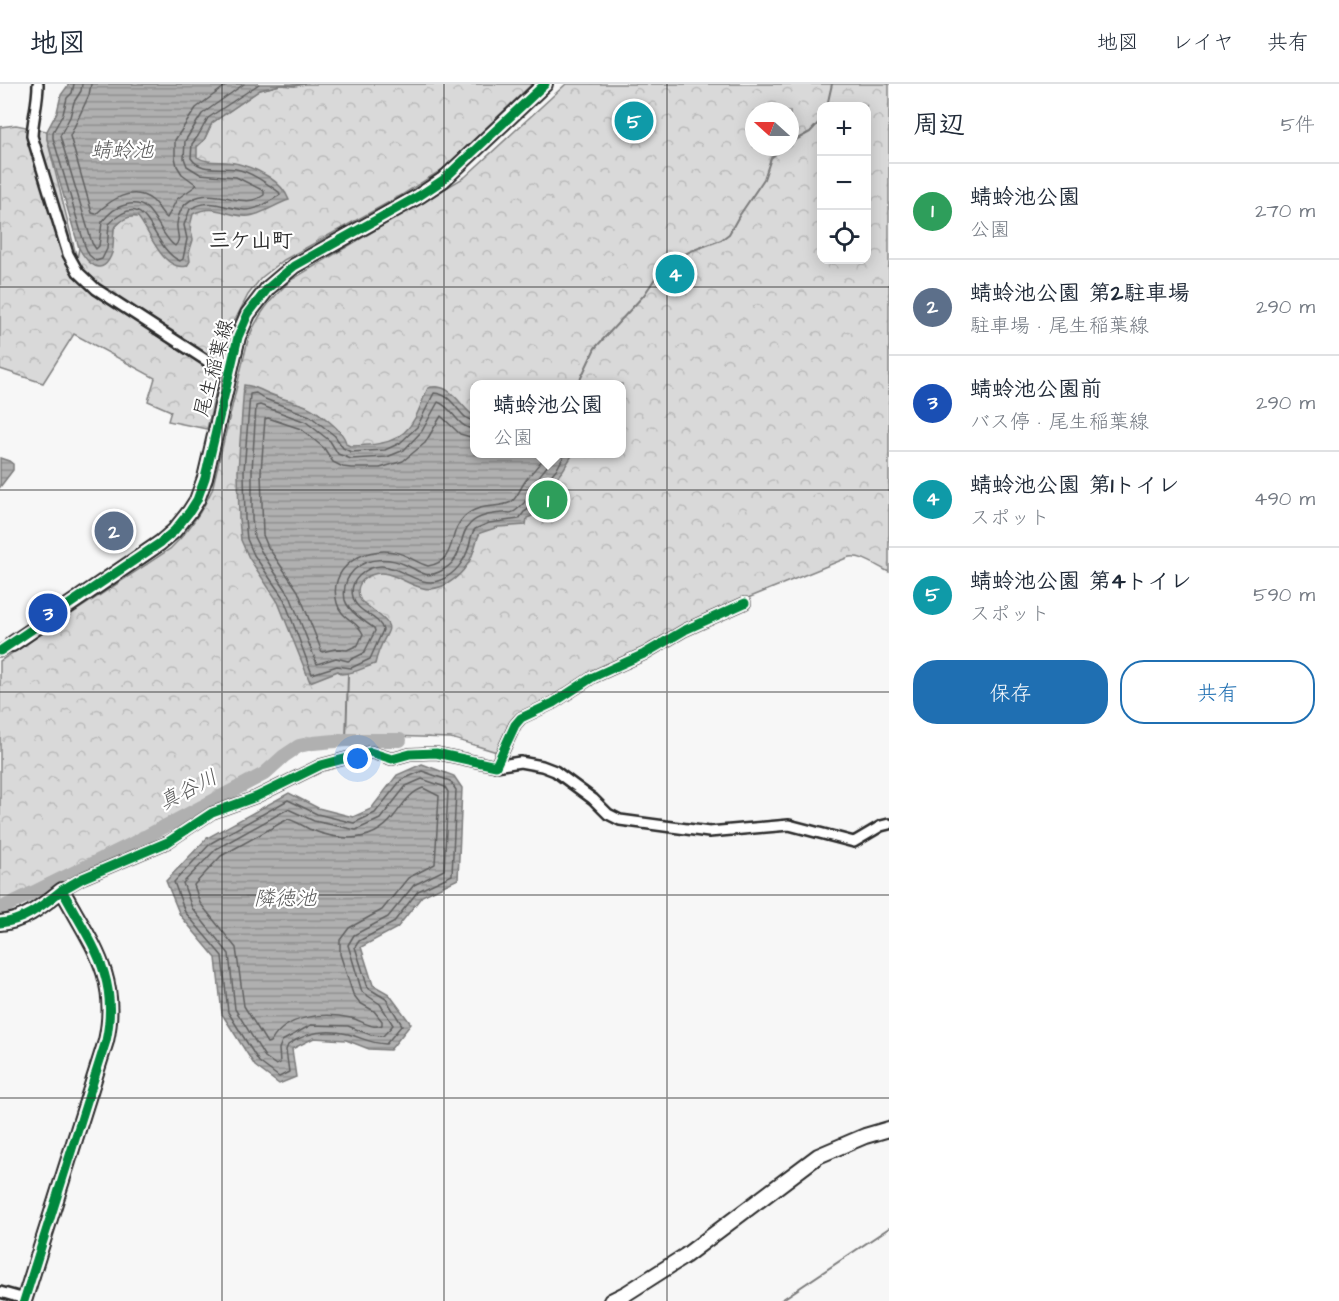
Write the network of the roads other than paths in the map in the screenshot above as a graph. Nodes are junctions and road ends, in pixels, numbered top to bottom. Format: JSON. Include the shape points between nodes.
{"nodes":[{"id":1,"x":38,"y":84,"type":"edge"},
{"id":2,"x":545,"y":84,"type":"edge"},
{"id":3,"x":229,"y":371,"type":"junction"},
{"id":4,"x":746,"y":603,"type":"dead end"},
{"id":5,"x":6,"y":648,"type":"edge"},
{"id":6,"x":496,"y":766,"type":"junction"},
{"id":7,"x":889,"y":824,"type":"edge"},
{"id":8,"x":62,"y":890,"type":"junction"},
{"id":9,"x":0,"y":923,"type":"edge"},
{"id":10,"x":889,"y":1129,"type":"edge"},
{"id":11,"x":0,"y":1292,"type":"edge"},
{"id":12,"x":28,"y":1300,"type":"edge"},
{"id":13,"x":612,"y":1301,"type":"edge"}],
"edges":[{"from":1,"to":3,"type":"street","via":[[32,136],[68,254],[78,273],[218,368]]},
{"from":2,"to":3,"type":"street","name":"尾生稲葉線","via":[[443,180],[277,279],[248,314]]},
{"from":3,"to":5,"type":"street","name":"尾生稲葉線","via":[[205,478],[183,521],[160,543]]},
{"from":4,"to":6,"type":"street","via":[[593,677],[554,703],[521,718]]},
{"from":6,"to":7,"type":"street","via":[[520,762],[542,766],[566,778],[614,817],[698,831],[789,825],[854,842]]},
{"from":6,"to":8,"type":"street","via":[[436,753],[392,759],[370,752],[321,765],[256,797],[212,813],[168,842]]},
{"from":8,"to":9,"type":"street","via":[[25,917]]},
{"from":8,"to":12,"type":"street","via":[[102,962],[111,1006],[109,1026]]},
{"from":10,"to":13,"type":"street","via":[[818,1156],[685,1256]]},
{"from":11,"to":12,"type":"street"}]}
